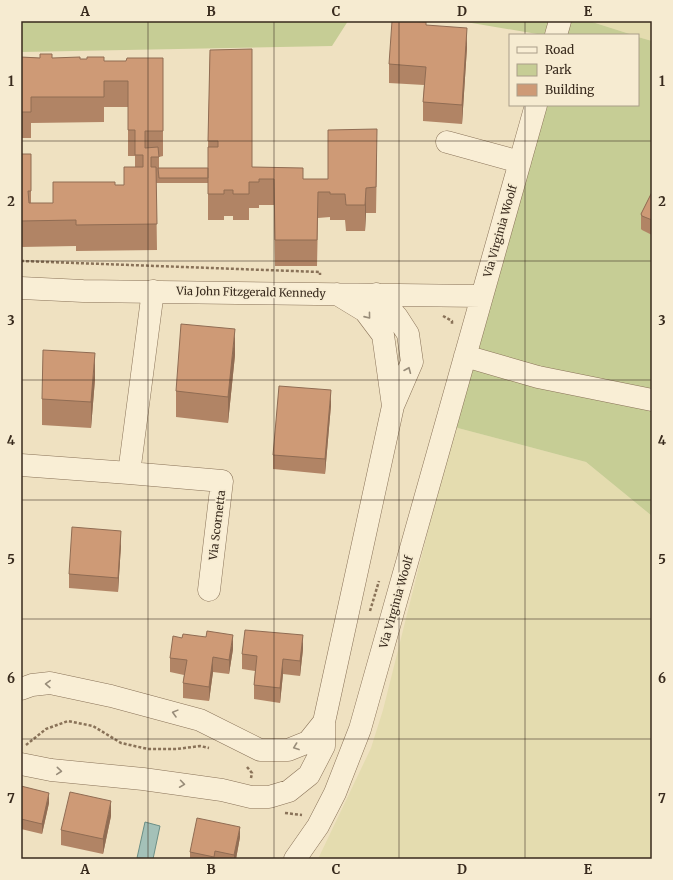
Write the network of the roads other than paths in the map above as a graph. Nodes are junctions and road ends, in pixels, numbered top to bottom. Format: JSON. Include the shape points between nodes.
{"nodes":[{"id":1,"x":560,"y":21,"type":"edge"},
{"id":2,"x":556,"y":34,"type":"edge"},
{"id":3,"x":536,"y":106,"type":"edge"},
{"id":4,"x":447,"y":142,"type":"dead end"},
{"id":5,"x":520,"y":162,"type":"junction"},
{"id":6,"x":21,"y":288,"type":"edge"},
{"id":7,"x":153,"y":291,"type":"junction"},
{"id":8,"x":336,"y":294,"type":"junction"},
{"id":9,"x":376,"y":294,"type":"junction"},
{"id":10,"x":482,"y":296,"type":"junction"},
{"id":11,"x":465,"y":356,"type":"junction"},
{"id":12,"x":652,"y":400,"type":"edge"},
{"id":13,"x":393,"y":406,"type":"junction"},
{"id":14,"x":21,"y":465,"type":"edge"},
{"id":15,"x":129,"y":473,"type":"junction"},
{"id":16,"x":209,"y":590,"type":"dead end"},
{"id":17,"x":21,"y":689,"type":"edge"},
{"id":18,"x":324,"y":722,"type":"junction"},
{"id":19,"x":21,"y":764,"type":"edge"},
{"id":20,"x":312,"y":833,"type":"junction"},
{"id":21,"x":282,"y":859,"type":"edge"},
{"id":22,"x":296,"y":859,"type":"edge"}],
"edges":[{"from":1,"to":2,"type":"street"},
{"from":3,"to":5,"type":"street","name":"Via Virginia Woolf"},
{"from":4,"to":5,"type":"street"},
{"from":5,"to":10,"type":"street","name":"Via Virginia Woolf"},
{"from":6,"to":7,"type":"street","name":"Via John Fitzgerald Kennedy"},
{"from":7,"to":8,"type":"street","name":"Via John Fitzgerald Kennedy"},
{"from":7,"to":15,"type":"street"},
{"from":8,"to":9,"type":"street","name":"Via John Fitzgerald Kennedy"},
{"from":8,"to":13,"type":"street","one_way":true,"via":[[365,311],[383,335]]},
{"from":9,"to":10,"type":"street","name":"Via John Fitzgerald Kennedy"},
{"from":13,"to":9,"type":"street","one_way":true,"via":[[412,362],[408,334],[397,317]]},
{"from":10,"to":11,"type":"street","name":"Via Virginia Woolf"},
{"from":11,"to":12,"type":"street","via":[[538,377]]},
{"from":11,"to":20,"type":"street","name":"Via Virginia Woolf","via":[[360,729],[336,793]]},
{"from":13,"to":18,"type":"street"},
{"from":14,"to":15,"type":"street","name":"Via Scornetta"},
{"from":15,"to":16,"type":"street","name":"Via Scornetta","via":[[222,481]]},
{"from":18,"to":17,"type":"street","one_way":true,"via":[[308,742],[288,750],[260,750],[200,720],[110,696],[50,683],[32,684]]},
{"from":19,"to":18,"type":"street","one_way":true,"via":[[51,770],[165,782],[270,797],[290,791],[309,775],[324,746]]},
{"from":20,"to":21,"type":"street","name":"Via Virginia Woolf"},
{"from":20,"to":22,"type":"street","name":"Via Virginia Woolf"}]}
